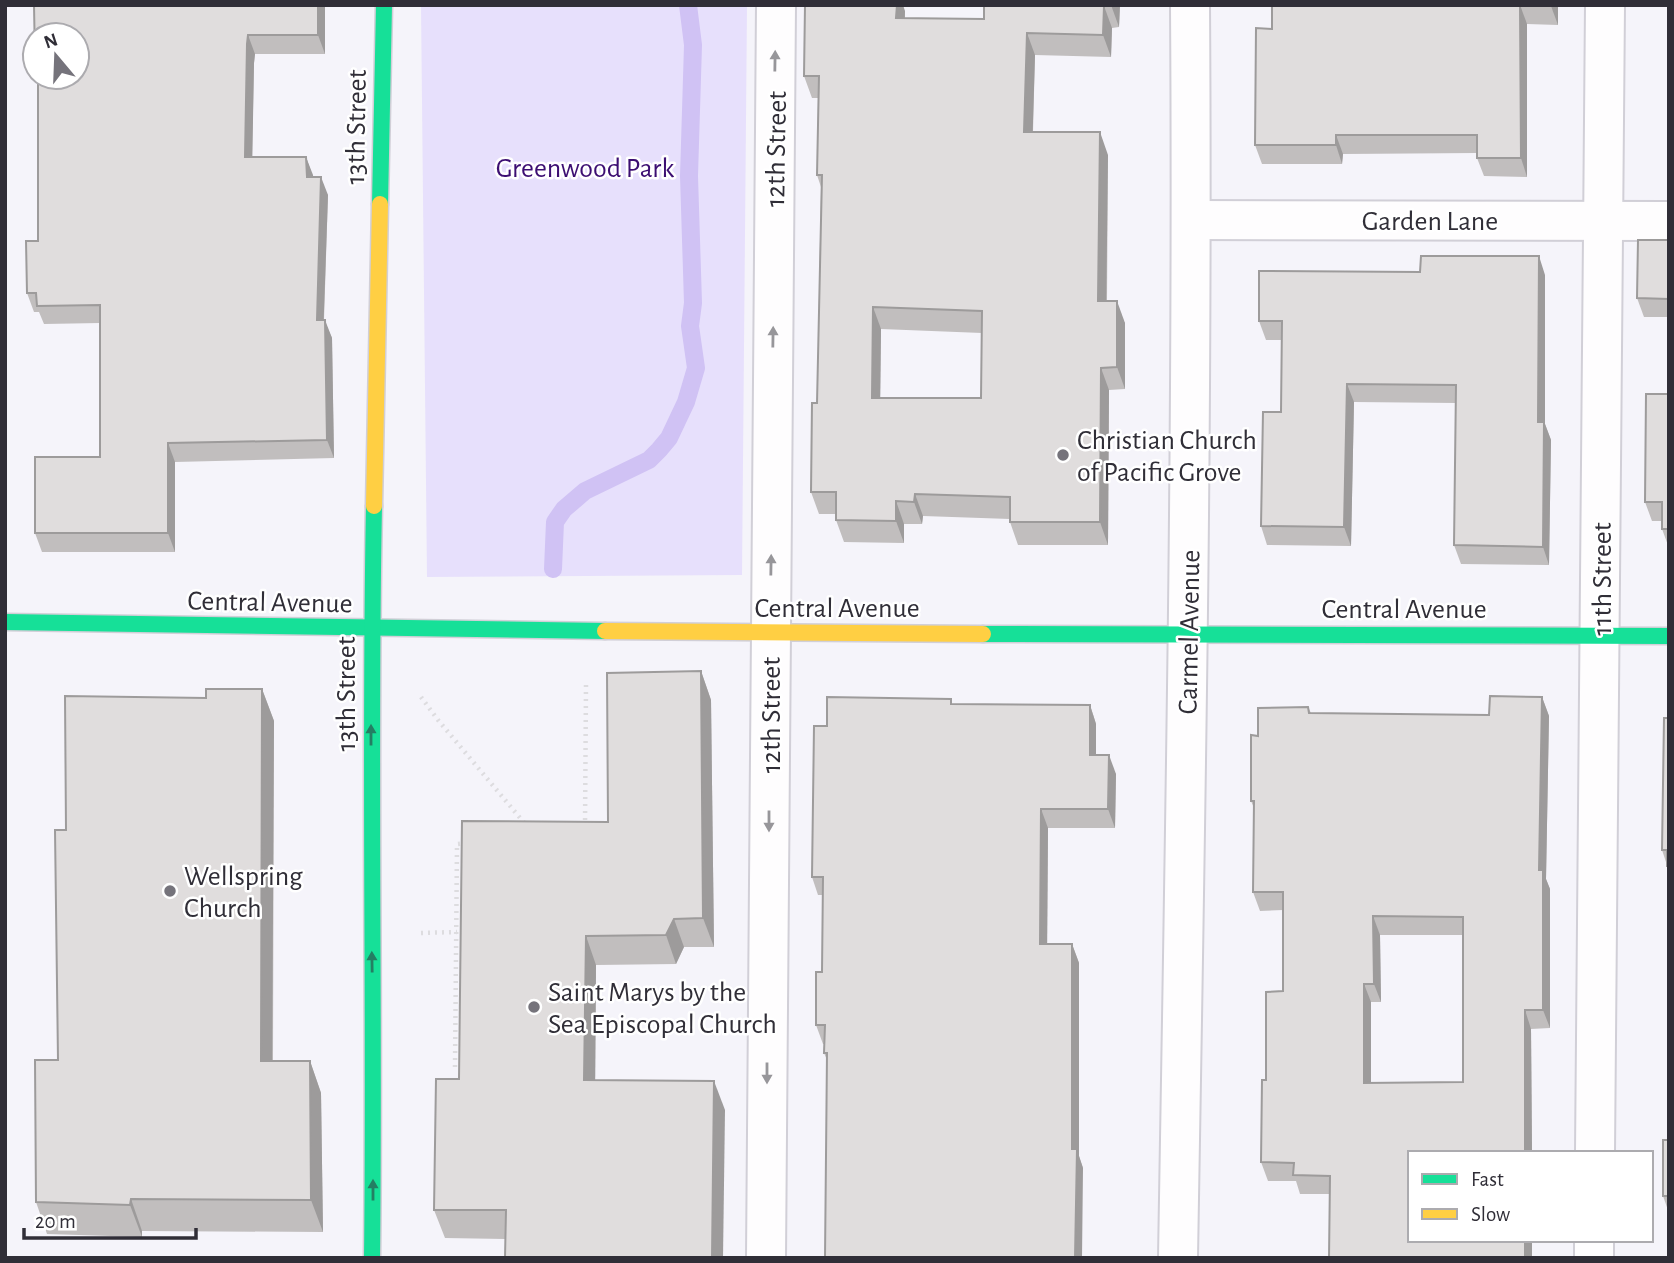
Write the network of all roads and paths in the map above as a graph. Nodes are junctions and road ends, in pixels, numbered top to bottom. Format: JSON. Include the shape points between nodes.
{"nodes":[{"id":1,"x":384,"y":5,"type":"edge"},
{"id":2,"x":776,"y":5,"type":"edge"},
{"id":3,"x":1190,"y":5,"type":"edge"},
{"id":4,"x":1605,"y":5,"type":"edge"},
{"id":5,"x":1192,"y":220,"type":"junction"},
{"id":6,"x":1604,"y":220,"type":"junction"},
{"id":7,"x":1669,"y":221,"type":"edge"},
{"id":8,"x":5,"y":622,"type":"edge"},
{"id":9,"x":372,"y":629,"type":"junction"},
{"id":10,"x":770,"y":633,"type":"junction"},
{"id":11,"x":1189,"y":633,"type":"junction"},
{"id":12,"x":1601,"y":635,"type":"junction"},
{"id":13,"x":1669,"y":636,"type":"edge"},
{"id":14,"x":586,"y":684,"type":"dead end"},
{"id":15,"x":417,"y":691,"type":"dead end"},
{"id":16,"x":526,"y":825,"type":"edge"},
{"id":17,"x":572,"y":830,"type":"edge"},
{"id":18,"x":470,"y":843,"type":"edge"},
{"id":19,"x":456,"y":932,"type":"junction"},
{"id":20,"x":464,"y":932,"type":"edge"},
{"id":21,"x":420,"y":933,"type":"dead end"},
{"id":22,"x":455,"y":1068,"type":"dead end"},
{"id":23,"x":1595,"y":1151,"type":"edge"},
{"id":24,"x":372,"y":1258,"type":"edge"},
{"id":25,"x":766,"y":1258,"type":"edge"},
{"id":26,"x":1178,"y":1258,"type":"edge"}],
"edges":[{"from":1,"to":9,"type":"street","name":"13th Street"},
{"from":10,"to":2,"type":"street","name":"12th Street","one_way":true},
{"from":3,"to":5,"type":"street","name":"Carmel Avenue"},
{"from":4,"to":6,"type":"street","name":"11th Street"},
{"from":5,"to":6,"type":"street","name":"Garden Lane"},
{"from":5,"to":11,"type":"street","name":"Carmel Avenue"},
{"from":6,"to":7,"type":"street","name":"Garden Lane"},
{"from":6,"to":12,"type":"street","name":"11th Street"},
{"from":8,"to":9,"type":"street","name":"Central Avenue"},
{"from":9,"to":10,"type":"street","name":"Central Avenue"},
{"from":24,"to":9,"type":"street","name":"13th Street","one_way":true},
{"from":10,"to":11,"type":"street","name":"Central Avenue"},
{"from":10,"to":25,"type":"street","name":"12th Street","one_way":true},
{"from":11,"to":12,"type":"street","name":"Central Avenue"},
{"from":11,"to":26,"type":"street","name":"Carmel Avenue"},
{"from":12,"to":13,"type":"street","name":"Central Avenue"},
{"from":12,"to":23,"type":"street","name":"11th Street"},
{"from":14,"to":17,"type":"path","via":[[585,828]]},
{"from":15,"to":16,"type":"path"},
{"from":18,"to":19,"type":"path","via":[[457,844]]},
{"from":19,"to":20,"type":"path"},
{"from":19,"to":21,"type":"path"},
{"from":19,"to":22,"type":"path"}]}
